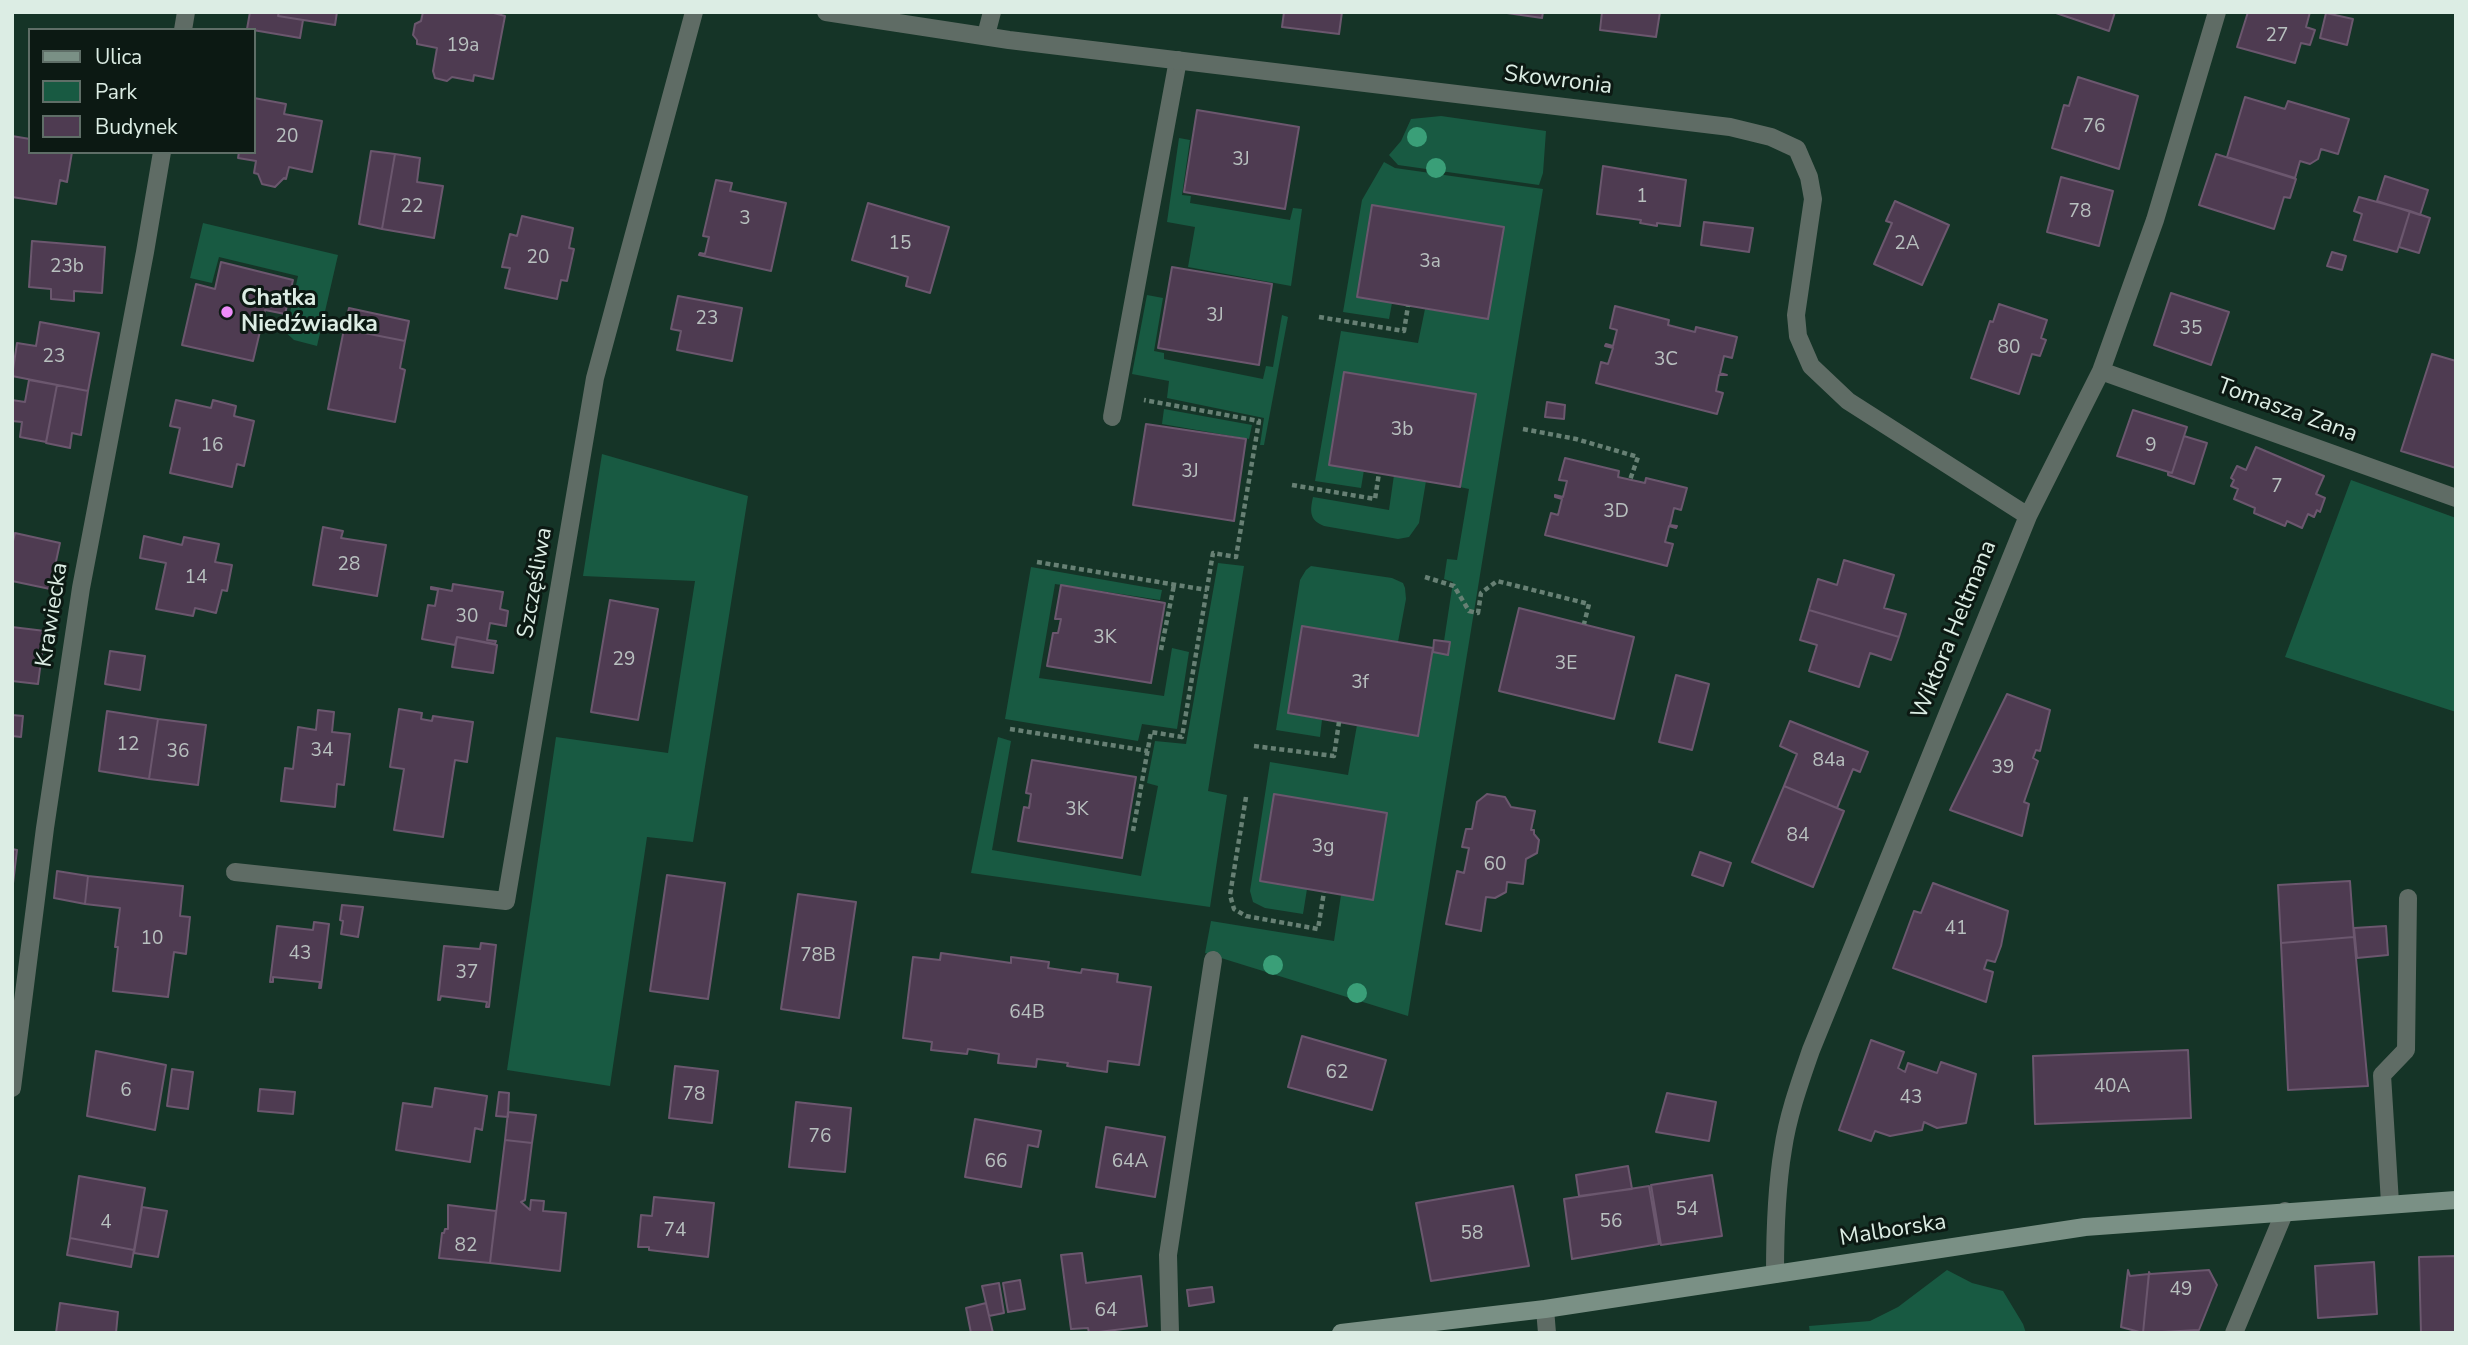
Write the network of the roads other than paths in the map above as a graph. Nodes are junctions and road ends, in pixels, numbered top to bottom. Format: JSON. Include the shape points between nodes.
{"nodes":[{"id":1,"x":694,"y":12,"type":"edge"},
{"id":2,"x":825,"y":12,"type":"edge"},
{"id":3,"x":992,"y":12,"type":"edge"},
{"id":4,"x":2217,"y":12,"type":"edge"},
{"id":5,"x":986,"y":36,"type":"junction"},
{"id":6,"x":1178,"y":60,"type":"junction"},
{"id":7,"x":162,"y":154,"type":"edge"},
{"id":8,"x":2101,"y":371,"type":"junction"},
{"id":9,"x":1112,"y":418,"type":"dead end"},
{"id":10,"x":2456,"y":498,"type":"edge"},
{"id":11,"x":2028,"y":516,"type":"junction"},
{"id":12,"x":235,"y":872,"type":"dead end"},
{"id":13,"x":2408,"y":898,"type":"dead end"},
{"id":14,"x":1213,"y":960,"type":"dead end"},
{"id":15,"x":12,"y":1088,"type":"edge"},
{"id":16,"x":2456,"y":1200,"type":"edge"},
{"id":17,"x":2390,"y":1203,"type":"junction"},
{"id":18,"x":2285,"y":1211,"type":"junction"},
{"id":19,"x":1775,"y":1274,"type":"junction"},
{"id":20,"x":1545,"y":1309,"type":"junction"},
{"id":21,"x":1170,"y":1333,"type":"edge"},
{"id":22,"x":1340,"y":1333,"type":"edge"},
{"id":23,"x":1547,"y":1333,"type":"edge"},
{"id":24,"x":2234,"y":1333,"type":"edge"}],
"edges":[{"from":1,"to":12,"type":"street","name":"Szczęśliwa","via":[[595,378],[506,901]]},
{"from":2,"to":5,"type":"street","name":"Skowronia"},
{"from":3,"to":5,"type":"street"},
{"from":4,"to":8,"type":"street","name":"Wiktora Heltmana","via":[[2155,220]]},
{"from":5,"to":6,"type":"street","name":"Skowronia"},
{"from":6,"to":9,"type":"street"},
{"from":6,"to":11,"type":"street","name":"Skowronia","via":[[1721,126],[1772,137],[1797,149],[1813,200],[1796,315],[1798,336],[1811,366],[1848,401]]},
{"from":7,"to":15,"type":"street","name":"Krawiecka","via":[[81,588]]},
{"from":8,"to":10,"type":"street","name":"Tomasza Zana"},
{"from":8,"to":11,"type":"street","name":"Wiktora Heltmana"},
{"from":11,"to":19,"type":"street","name":"Wiktora Heltmana","via":[[1794,1099],[1783,1149]]},
{"from":13,"to":17,"type":"street","via":[[2406,1050],[2382,1075]]},
{"from":14,"to":21,"type":"street","via":[[1167,1255]]},
{"from":16,"to":17,"type":"street","name":"Malborska"},
{"from":17,"to":18,"type":"street","name":"Malborska"},
{"from":18,"to":19,"type":"street","name":"Malborska","via":[[2085,1227]]},
{"from":18,"to":24,"type":"street"},
{"from":19,"to":20,"type":"street","name":"Malborska"},
{"from":20,"to":22,"type":"street","name":"Malborska"},
{"from":20,"to":23,"type":"street"}]}
